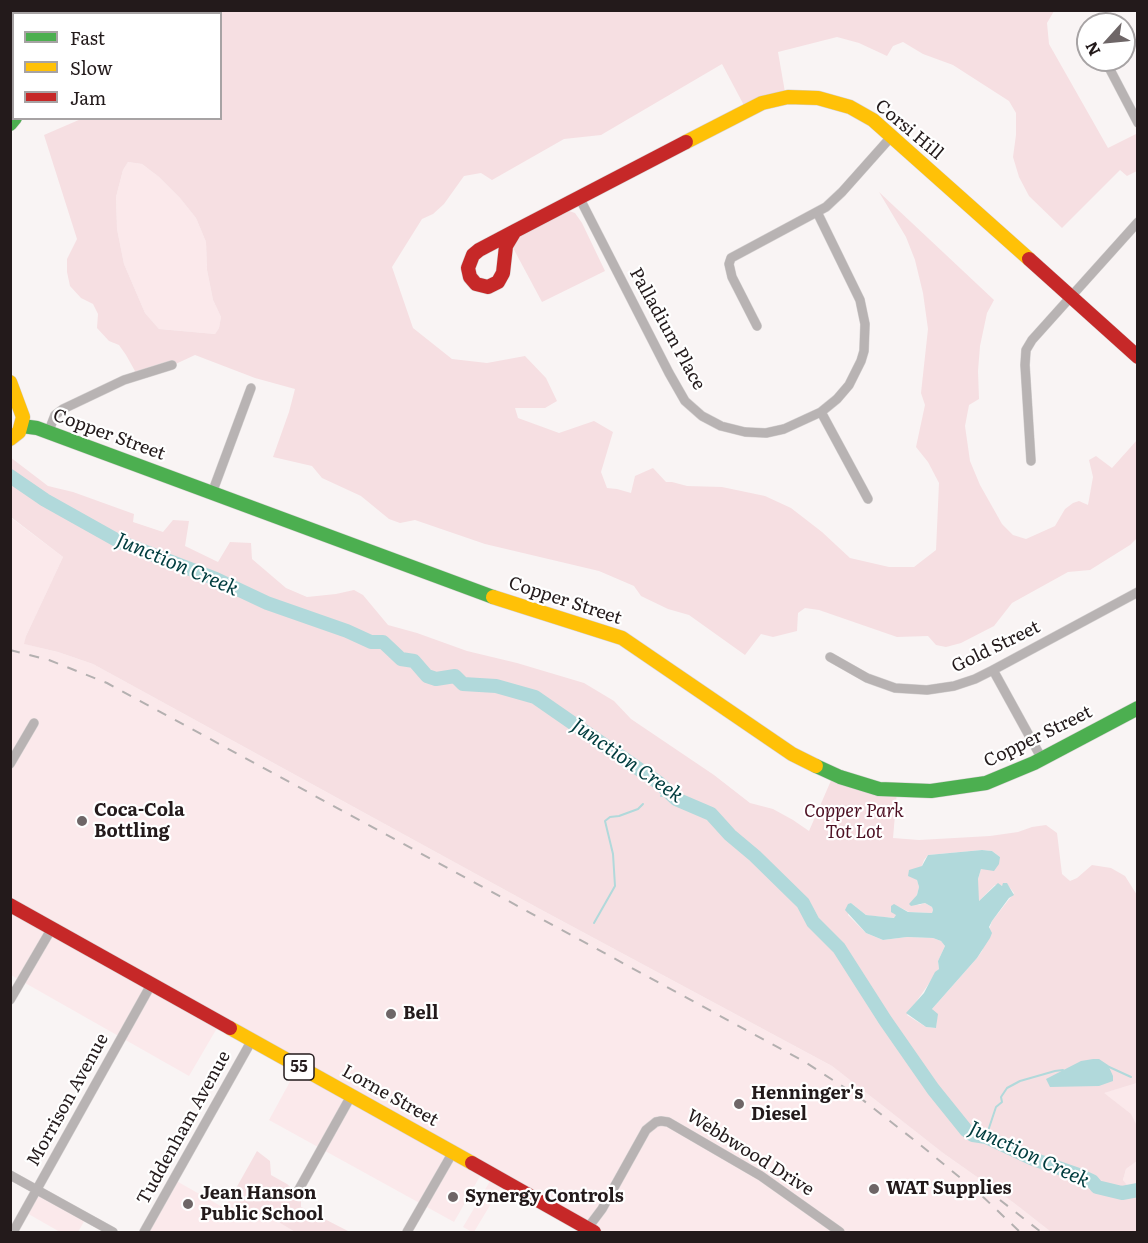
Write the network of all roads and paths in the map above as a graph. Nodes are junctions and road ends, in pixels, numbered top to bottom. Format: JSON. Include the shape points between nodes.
{"nodes":[{"id":1,"x":1111,"y":72,"type":"edge"},
{"id":2,"x":1137,"y":123,"type":"edge"},
{"id":3,"x":891,"y":137,"type":"junction"},
{"id":4,"x":579,"y":197,"type":"junction"},
{"id":5,"x":817,"y":212,"type":"junction"},
{"id":6,"x":1137,"y":222,"type":"edge"},
{"id":7,"x":515,"y":231,"type":"dead end"},
{"id":8,"x":1071,"y":297,"type":"junction"},
{"id":9,"x":757,"y":326,"type":"dead end"},
{"id":10,"x":1137,"y":357,"type":"edge"},
{"id":11,"x":172,"y":365,"type":"dead end"},
{"id":12,"x":10,"y":381,"type":"edge"},
{"id":13,"x":251,"y":388,"type":"dead end"},
{"id":14,"x":821,"y":412,"type":"junction"},
{"id":15,"x":22,"y":426,"type":"junction"},
{"id":16,"x":48,"y":433,"type":"junction"},
{"id":17,"x":10,"y":439,"type":"edge"},
{"id":18,"x":1031,"y":461,"type":"dead end"},
{"id":19,"x":213,"y":493,"type":"junction"},
{"id":20,"x":868,"y":499,"type":"dead end"},
{"id":21,"x":1137,"y":592,"type":"edge"},
{"id":22,"x":830,"y":657,"type":"dead end"},
{"id":23,"x":993,"y":670,"type":"junction"},
{"id":24,"x":1137,"y":708,"type":"edge"},
{"id":25,"x":34,"y":723,"type":"dead end"},
{"id":26,"x":1042,"y":759,"type":"junction"},
{"id":27,"x":10,"y":764,"type":"edge"},
{"id":28,"x":10,"y":905,"type":"edge"},
{"id":29,"x":52,"y":928,"type":"junction"},
{"id":30,"x":152,"y":983,"type":"junction"},
{"id":31,"x":10,"y":1000,"type":"edge"},
{"id":32,"x":252,"y":1040,"type":"junction"},
{"id":33,"x":351,"y":1096,"type":"junction"},
{"id":34,"x":453,"y":1152,"type":"junction"},
{"id":35,"x":10,"y":1176,"type":"edge"},
{"id":36,"x":36,"y":1190,"type":"junction"},
{"id":37,"x":298,"y":1191,"type":"dead end"},
{"id":38,"x":589,"y":1231,"type":"edge"},
{"id":39,"x":13,"y":1233,"type":"edge"},
{"id":40,"x":113,"y":1233,"type":"edge"},
{"id":41,"x":144,"y":1233,"type":"edge"},
{"id":42,"x":407,"y":1233,"type":"edge"},
{"id":43,"x":840,"y":1233,"type":"edge"}],
"edges":[{"from":1,"to":2,"type":"street"},
{"from":3,"to":4,"type":"street","name":"Corsi Hill","via":[[865,115],[839,103],[808,97],[778,98]]},
{"from":3,"to":5,"type":"street","via":[[842,192]]},
{"from":3,"to":8,"type":"street","name":"Corsi Hill"},
{"from":4,"to":7,"type":"street","name":"Corsi Hill"},
{"from":4,"to":14,"type":"street","name":"Palladium Place","via":[[685,401],[721,426],[745,432],[784,429]]},
{"from":5,"to":9,"type":"street","via":[[731,258],[732,277]]},
{"from":5,"to":14,"type":"street","name":"Palladium Place","via":[[860,300],[865,324],[864,351],[857,370],[843,392]]},
{"from":6,"to":8,"type":"street"},
{"from":8,"to":10,"type":"street","name":"Corsi Hill"},
{"from":8,"to":18,"type":"street","via":[[1026,350]]},
{"from":11,"to":16,"type":"street","via":[[124,380],[63,409],[55,415]]},
{"from":12,"to":15,"type":"street","via":[[23,417]]},
{"from":13,"to":19,"type":"street"},
{"from":14,"to":20,"type":"street"},
{"from":15,"to":16,"type":"street","name":"Copper Street"},
{"from":15,"to":17,"type":"street"},
{"from":16,"to":19,"type":"street","name":"Copper Street"},
{"from":19,"to":26,"type":"street","name":"Copper Street","via":[[467,588],[622,638],[792,754],[860,784],[910,792],[950,790],[986,783]]},
{"from":21,"to":23,"type":"street","name":"Gold Street"},
{"from":22,"to":23,"type":"street","name":"Gold Street","via":[[876,682],[907,689],[954,686]]},
{"from":23,"to":26,"type":"street"},
{"from":24,"to":26,"type":"street","name":"Copper Street"},
{"from":25,"to":27,"type":"street"},
{"from":28,"to":29,"type":"street","name":"Lorne Street","number":"55"},
{"from":29,"to":30,"type":"street","name":"Lorne Street","number":"55"},
{"from":29,"to":31,"type":"street"},
{"from":30,"to":32,"type":"street","name":"Lorne Street","number":"55"},
{"from":30,"to":36,"type":"street","name":"Morrison Avenue"},
{"from":32,"to":33,"type":"street","name":"Lorne Street","number":"55"},
{"from":32,"to":41,"type":"street","name":"Tuddenham Avenue"},
{"from":33,"to":34,"type":"street","name":"Lorne Street","number":"55"},
{"from":33,"to":37,"type":"street"},
{"from":34,"to":38,"type":"street","name":"Lorne Street","number":"55"},
{"from":34,"to":42,"type":"street"},
{"from":35,"to":36,"type":"street"},
{"from":36,"to":39,"type":"street","name":"Morrison Avenue"},
{"from":36,"to":40,"type":"street"},
{"from":38,"to":43,"type":"street","name":"Webbwood Drive","via":[[646,1130],[661,1121],[761,1176]]}]}
